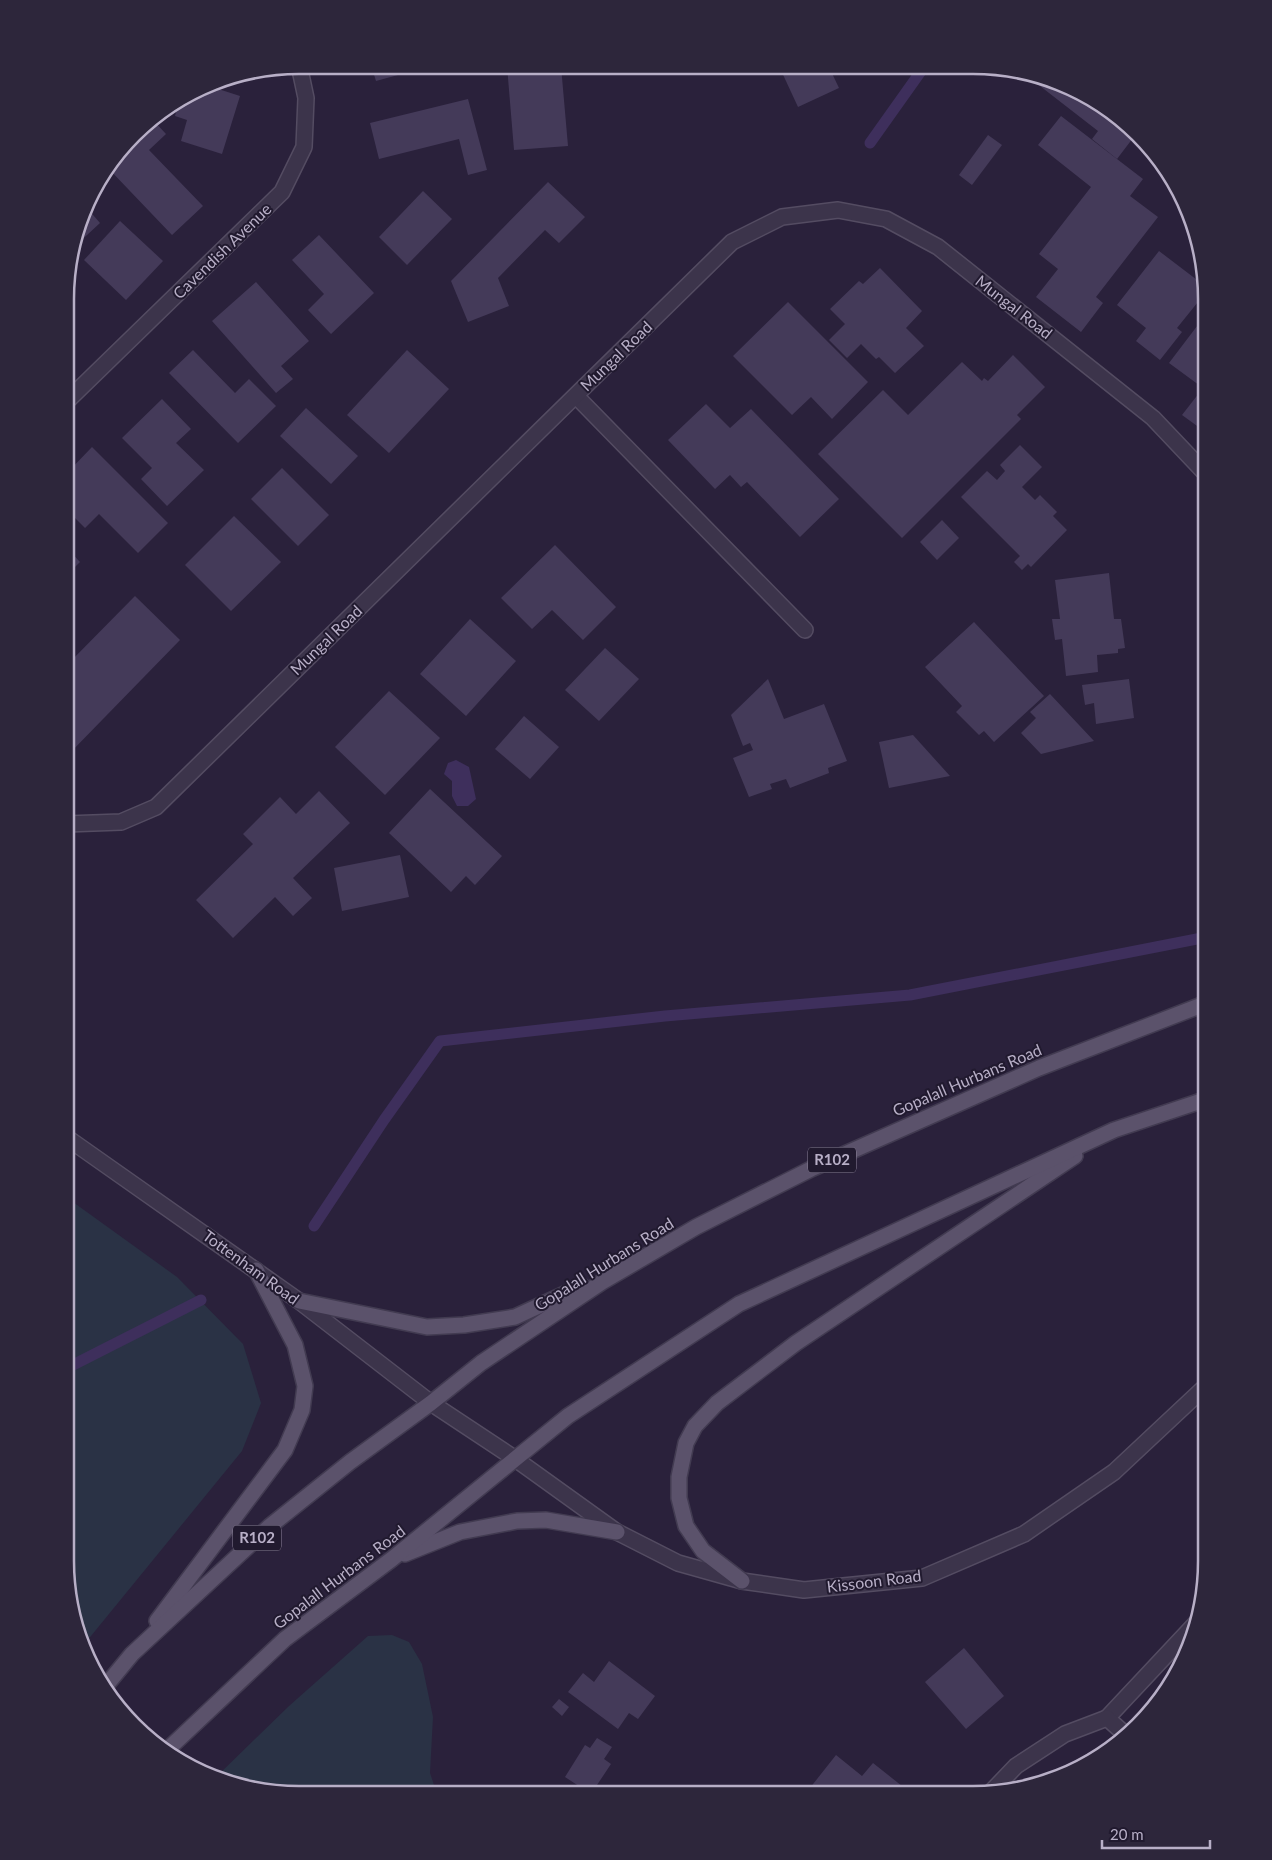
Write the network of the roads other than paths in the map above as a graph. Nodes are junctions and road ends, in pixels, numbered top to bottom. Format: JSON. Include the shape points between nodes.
{"nodes":[{"id":1,"x":301,"y":74,"type":"edge"},
{"id":2,"x":74,"y":394,"type":"edge"},
{"id":3,"x":576,"y":396,"type":"junction"},
{"id":4,"x":1198,"y":466,"type":"edge"},
{"id":5,"x":805,"y":630,"type":"dead end"},
{"id":6,"x":74,"y":824,"type":"edge"},
{"id":7,"x":1198,"y":1006,"type":"edge"},
{"id":8,"x":1198,"y":1103,"type":"edge"},
{"id":9,"x":1114,"y":1130,"type":"junction"},
{"id":10,"x":74,"y":1143,"type":"edge"},
{"id":11,"x":640,"y":1260,"type":"junction"},
{"id":12,"x":256,"y":1270,"type":"junction"},
{"id":13,"x":299,"y":1301,"type":"junction"},
{"id":14,"x":1198,"y":1393,"type":"edge"},
{"id":15,"x":431,"y":1403,"type":"junction"},
{"id":16,"x":514,"y":1458,"type":"junction"},
{"id":17,"x":617,"y":1532,"type":"junction"},
{"id":18,"x":392,"y":1559,"type":"junction"},
{"id":19,"x":742,"y":1582,"type":"junction"},
{"id":20,"x":1186,"y":1634,"type":"edge"},
{"id":21,"x":132,"y":1654,"type":"junction"},
{"id":22,"x":109,"y":1682,"type":"edge"},
{"id":23,"x":1108,"y":1718,"type":"junction"},
{"id":24,"x":1121,"y":1731,"type":"edge"},
{"id":25,"x":171,"y":1746,"type":"edge"},
{"id":26,"x":998,"y":1785,"type":"edge"}],
"edges":[{"from":1,"to":2,"type":"street","name":"Cavendish Avenue","via":[[306,98],[304,147],[282,192]]},
{"from":3,"to":4,"type":"street","name":"Mungal Road","via":[[732,242],[782,217],[838,210],[886,219],[938,247],[1153,418]]},
{"from":3,"to":5,"type":"street"},
{"from":3,"to":6,"type":"street","name":"Mungal Road","via":[[156,807],[121,822]]},
{"from":7,"to":11,"type":"main road","name":"Gopalall Hurbans Road","number":"R102","via":[[1039,1068],[927,1116],[811,1169],[696,1227]]},
{"from":8,"to":9,"type":"main road","name":"Gopalall Hurbans Road"},
{"from":9,"to":16,"type":"main road","name":"Gopalall Hurbans Road","via":[[740,1304],[568,1416]]},
{"from":9,"to":19,"type":"main road","via":[[796,1343],[717,1403],[695,1426],[686,1444],[679,1477],[679,1498],[686,1526],[703,1551]]},
{"from":10,"to":12,"type":"street","name":"Tottenham Road"},
{"from":11,"to":13,"type":"main road","via":[[515,1317],[464,1326],[427,1327]]},
{"from":11,"to":15,"type":"main road","name":"Gopalall Hurbans Road","number":"R102","via":[[481,1363]]},
{"from":12,"to":13,"type":"street","name":"Tottenham Road"},
{"from":12,"to":21,"type":"main road","via":[[295,1345],[305,1386],[302,1410],[286,1450]]},
{"from":13,"to":15,"type":"street","name":"Tottenham Road"},
{"from":14,"to":19,"type":"street","name":"Kissoon Road","via":[[1114,1472],[1024,1534],[922,1578],[804,1590]]},
{"from":15,"to":16,"type":"street","name":"Tottenham Road"},
{"from":15,"to":21,"type":"main road","name":"Gopalall Hurbans Road","number":"R102","via":[[270,1526]]},
{"from":16,"to":17,"type":"street","name":"Kissoon Road"},
{"from":16,"to":18,"type":"main road","name":"Gopalall Hurbans Road"},
{"from":17,"to":18,"type":"main road","via":[[546,1520],[517,1521],[460,1532]]},
{"from":17,"to":19,"type":"street","name":"Kissoon Road","via":[[678,1563]]},
{"from":18,"to":25,"type":"main road","name":"Gopalall Hurbans Road","via":[[285,1638]]},
{"from":20,"to":23,"type":"street"},
{"from":21,"to":22,"type":"main road","name":"Gopalall Hurbans Road","number":"R102"},
{"from":23,"to":24,"type":"street"},
{"from":23,"to":26,"type":"street","via":[[1065,1734],[1016,1766]]}]}
